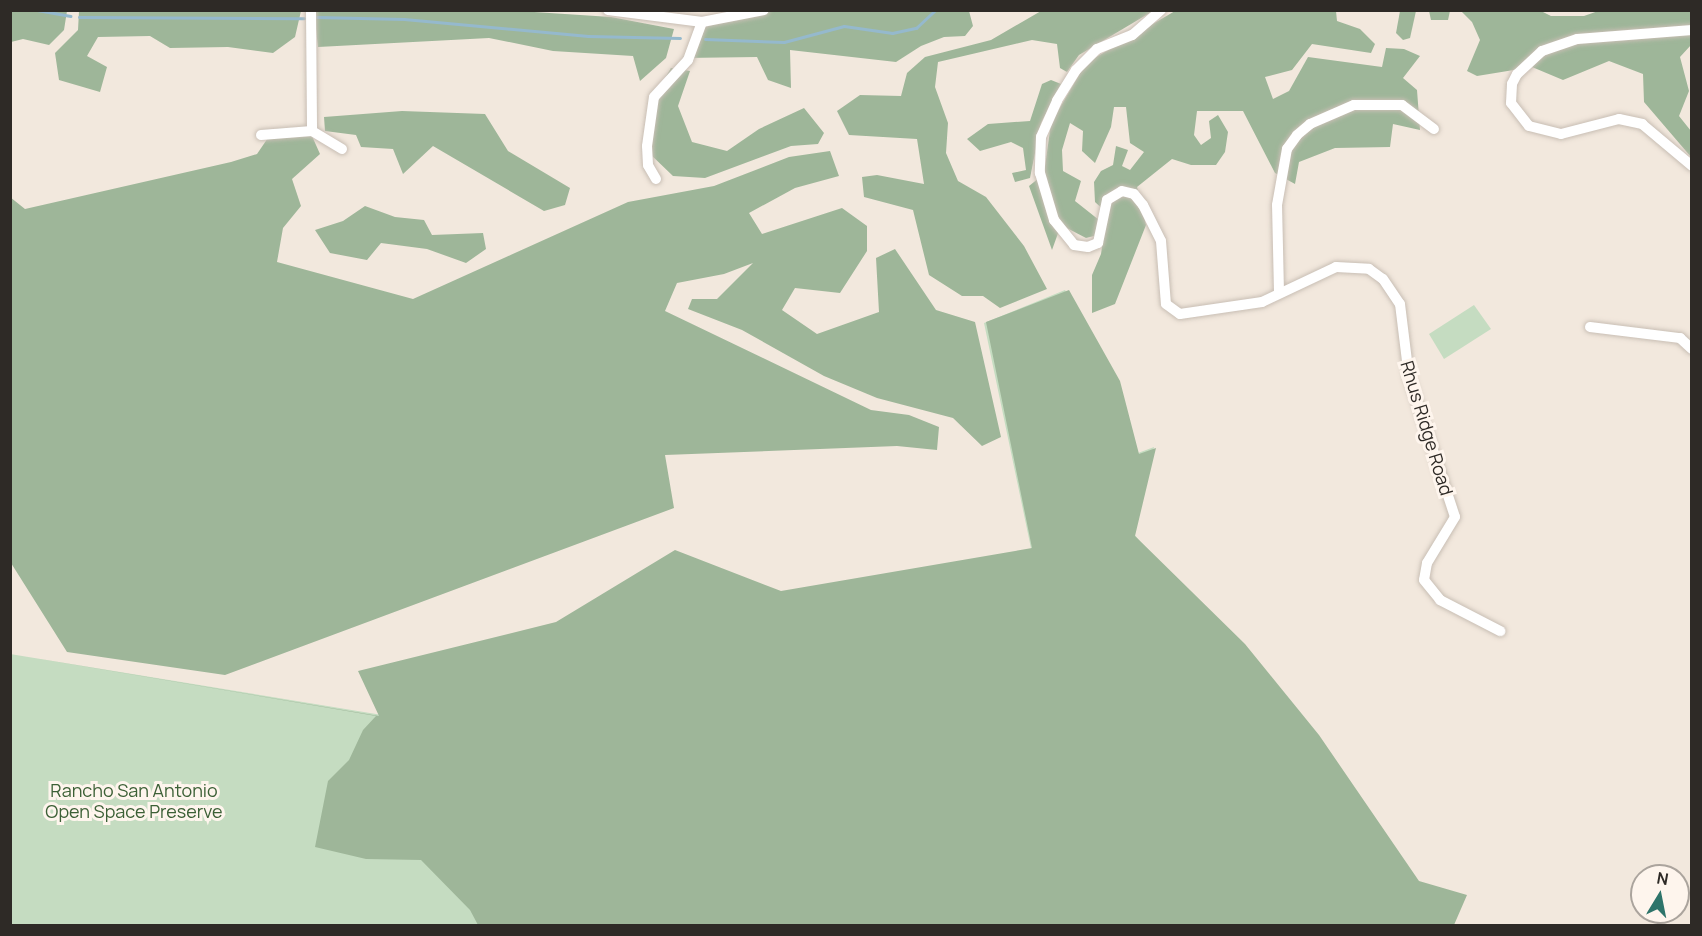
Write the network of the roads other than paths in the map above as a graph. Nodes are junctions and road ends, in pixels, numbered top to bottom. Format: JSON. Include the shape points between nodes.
{"nodes":[{"id":1,"x":311,"y":10,"type":"edge"},
{"id":2,"x":608,"y":10,"type":"edge"},
{"id":3,"x":764,"y":10,"type":"edge"},
{"id":4,"x":1161,"y":10,"type":"edge"},
{"id":5,"x":702,"y":22,"type":"junction"},
{"id":6,"x":1692,"y":30,"type":"edge"},
{"id":7,"x":1434,"y":129,"type":"dead end"},
{"id":8,"x":312,"y":131,"type":"junction"},
{"id":9,"x":261,"y":135,"type":"dead end"},
{"id":10,"x":342,"y":149,"type":"dead end"},
{"id":11,"x":1692,"y":166,"type":"edge"},
{"id":12,"x":656,"y":178,"type":"dead end"},
{"id":13,"x":1279,"y":292,"type":"junction"},
{"id":14,"x":1590,"y":327,"type":"dead end"},
{"id":15,"x":1692,"y":349,"type":"edge"},
{"id":16,"x":1500,"y":631,"type":"dead end"}],
"edges":[{"from":1,"to":8,"type":"street"},
{"from":2,"to":5,"type":"street"},
{"from":3,"to":5,"type":"street"},
{"from":4,"to":13,"type":"street","name":"Rhus Ridge Road","via":[[1132,35],[1097,49],[1076,70],[1057,101],[1041,137],[1040,172],[1054,219],[1074,245],[1088,247],[1098,243],[1107,200],[1122,191],[1134,194],[1161,241],[1166,304],[1180,314],[1262,302]]},
{"from":5,"to":12,"type":"street","via":[[688,60],[654,97],[647,146],[648,165]]},
{"from":6,"to":11,"type":"street","via":[[1577,39],[1542,51],[1517,74],[1511,103],[1529,126],[1561,134],[1619,119],[1642,124]]},
{"from":7,"to":13,"type":"street","via":[[1402,105],[1354,105],[1310,123],[1297,135],[1287,148],[1277,206]]},
{"from":8,"to":9,"type":"street"},
{"from":8,"to":10,"type":"street"},
{"from":13,"to":16,"type":"street","name":"Rhus Ridge Road","via":[[1336,267],[1355,266],[1369,269],[1383,279],[1400,304],[1409,377],[1455,517],[1427,563],[1424,580],[1440,600]]},
{"from":14,"to":15,"type":"street","via":[[1680,338]]}]}
